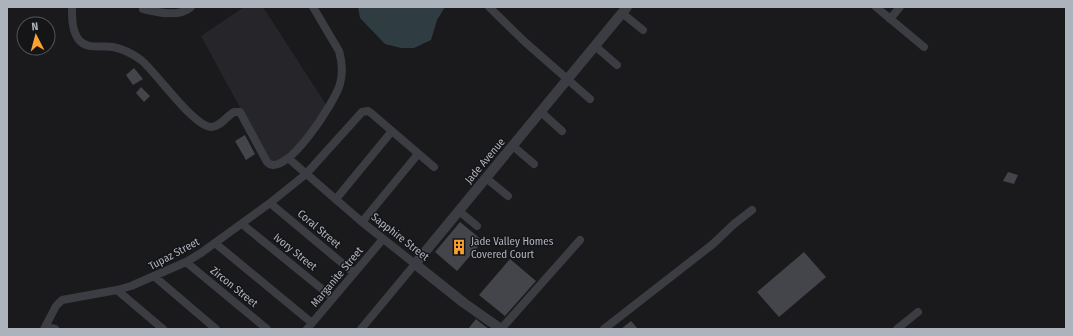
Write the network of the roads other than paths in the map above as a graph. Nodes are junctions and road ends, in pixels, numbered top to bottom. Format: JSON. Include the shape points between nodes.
{"nodes":[{"id":1,"x":191,"y":7,"type":"edge"},
{"id":2,"x":313,"y":7,"type":"edge"},
{"id":3,"x":489,"y":7,"type":"edge"},
{"id":4,"x":876,"y":7,"type":"edge"},
{"id":5,"x":900,"y":7,"type":"edge"},
{"id":6,"x":72,"y":8,"type":"edge"},
{"id":7,"x":143,"y":9,"type":"dead end"},
{"id":8,"x":625,"y":10,"type":"edge"},
{"id":9,"x":890,"y":19,"type":"junction"},
{"id":10,"x":643,"y":30,"type":"dead end"},
{"id":11,"x":595,"y":46,"type":"junction"},
{"id":12,"x":924,"y":48,"type":"dead end"},
{"id":13,"x":617,"y":65,"type":"dead end"},
{"id":14,"x":567,"y":80,"type":"junction"},
{"id":15,"x":590,"y":99,"type":"dead end"},
{"id":16,"x":541,"y":112,"type":"junction"},
{"id":17,"x":392,"y":131,"type":"junction"},
{"id":18,"x":562,"y":131,"type":"dead end"},
{"id":19,"x":513,"y":146,"type":"junction"},
{"id":20,"x":418,"y":154,"type":"junction"},
{"id":21,"x":288,"y":158,"type":"junction"},
{"id":22,"x":534,"y":164,"type":"dead end"},
{"id":23,"x":434,"y":167,"type":"dead end"},
{"id":24,"x":306,"y":174,"type":"junction"},
{"id":25,"x":486,"y":178,"type":"junction"},
{"id":26,"x":508,"y":196,"type":"dead end"},
{"id":27,"x":336,"y":200,"type":"junction"},
{"id":28,"x":270,"y":203,"type":"junction"},
{"id":29,"x":752,"y":210,"type":"dead end"},
{"id":30,"x":459,"y":211,"type":"junction"},
{"id":31,"x":362,"y":222,"type":"junction"},
{"id":32,"x":242,"y":224,"type":"junction"},
{"id":33,"x":477,"y":226,"type":"dead end"},
{"id":34,"x":382,"y":239,"type":"junction"},
{"id":35,"x":580,"y":240,"type":"dead end"},
{"id":36,"x":215,"y":243,"type":"junction"},
{"id":37,"x":186,"y":262,"type":"junction"},
{"id":38,"x":416,"y":264,"type":"junction"},
{"id":39,"x":354,"y":273,"type":"junction"},
{"id":40,"x":155,"y":277,"type":"junction"},
{"id":41,"x":117,"y":290,"type":"junction"},
{"id":42,"x":333,"y":298,"type":"junction"},
{"id":43,"x":918,"y":312,"type":"dead end"},
{"id":44,"x":310,"y":326,"type":"edge"},
{"id":45,"x":45,"y":328,"type":"edge"},
{"id":46,"x":55,"y":329,"type":"edge"},
{"id":47,"x":163,"y":329,"type":"edge"},
{"id":48,"x":216,"y":329,"type":"edge"},
{"id":49,"x":268,"y":329,"type":"edge"},
{"id":50,"x":361,"y":329,"type":"edge"},
{"id":51,"x":501,"y":329,"type":"edge"},
{"id":52,"x":604,"y":329,"type":"edge"},
{"id":53,"x":897,"y":329,"type":"edge"}],
"edges":[{"from":1,"to":7,"type":"street","via":[[174,13]]},
{"from":2,"to":21,"type":"street","via":[[339,51],[342,69],[340,83],[327,111],[314,130]]},
{"from":3,"to":14,"type":"street"},
{"from":4,"to":9,"type":"street"},
{"from":5,"to":9,"type":"street"},
{"from":6,"to":21,"type":"street","via":[[76,36],[84,45],[112,47],[141,60],[203,124],[216,126],[234,112],[240,112],[270,165],[278,165]]},
{"from":8,"to":10,"type":"street"},
{"from":8,"to":11,"type":"street","name":"Jade Avenue"},
{"from":9,"to":12,"type":"street"},
{"from":11,"to":13,"type":"street"},
{"from":11,"to":14,"type":"street","name":"Jade Avenue"},
{"from":14,"to":15,"type":"street"},
{"from":14,"to":16,"type":"street","name":"Jade Avenue"},
{"from":16,"to":18,"type":"street"},
{"from":16,"to":19,"type":"street","name":"Jade Avenue"},
{"from":17,"to":20,"type":"street"},
{"from":17,"to":24,"type":"street","name":"Tupaz Street","via":[[365,111],[359,114]]},
{"from":17,"to":27,"type":"street"},
{"from":19,"to":22,"type":"street"},
{"from":19,"to":25,"type":"street","name":"Jade Avenue"},
{"from":20,"to":23,"type":"street"},
{"from":20,"to":31,"type":"street"},
{"from":21,"to":24,"type":"street","name":"Sapphire Street"},
{"from":24,"to":27,"type":"street","name":"Sapphire Street"},
{"from":24,"to":28,"type":"street","name":"Tupaz Street"},
{"from":25,"to":26,"type":"street"},
{"from":25,"to":30,"type":"street","name":"Jade Avenue"},
{"from":27,"to":31,"type":"street","name":"Sapphire Street"},
{"from":28,"to":32,"type":"street","name":"Tupaz Street"},
{"from":28,"to":39,"type":"street","name":"Coral Street"},
{"from":29,"to":52,"type":"street","via":[[713,244]]},
{"from":30,"to":33,"type":"street"},
{"from":30,"to":38,"type":"street","name":"Jade Avenue"},
{"from":31,"to":34,"type":"street","name":"Sapphire Street"},
{"from":32,"to":36,"type":"street","name":"Tupaz Street"},
{"from":32,"to":42,"type":"street","name":"Ivory Street"},
{"from":34,"to":38,"type":"street","name":"Sapphire Street"},
{"from":34,"to":39,"type":"street","name":"Marganite Street"},
{"from":35,"to":51,"type":"street"},
{"from":36,"to":37,"type":"street","name":"Tupaz Street"},
{"from":36,"to":44,"type":"street"},
{"from":37,"to":40,"type":"street","name":"Tupaz Street"},
{"from":37,"to":49,"type":"street","name":"Zircon Street"},
{"from":38,"to":50,"type":"street","name":"Jade Avenue"},
{"from":38,"to":51,"type":"street","name":"Sapphire Street"},
{"from":39,"to":42,"type":"street","name":"Marganite Street"},
{"from":40,"to":41,"type":"street","name":"Tupaz Street"},
{"from":40,"to":48,"type":"street"},
{"from":41,"to":45,"type":"street","name":"Tupaz Street","via":[[62,300],[56,306]]},
{"from":41,"to":47,"type":"street"},
{"from":42,"to":44,"type":"street","name":"Marganite Street"},
{"from":43,"to":53,"type":"street"},
{"from":45,"to":46,"type":"street"}]}
